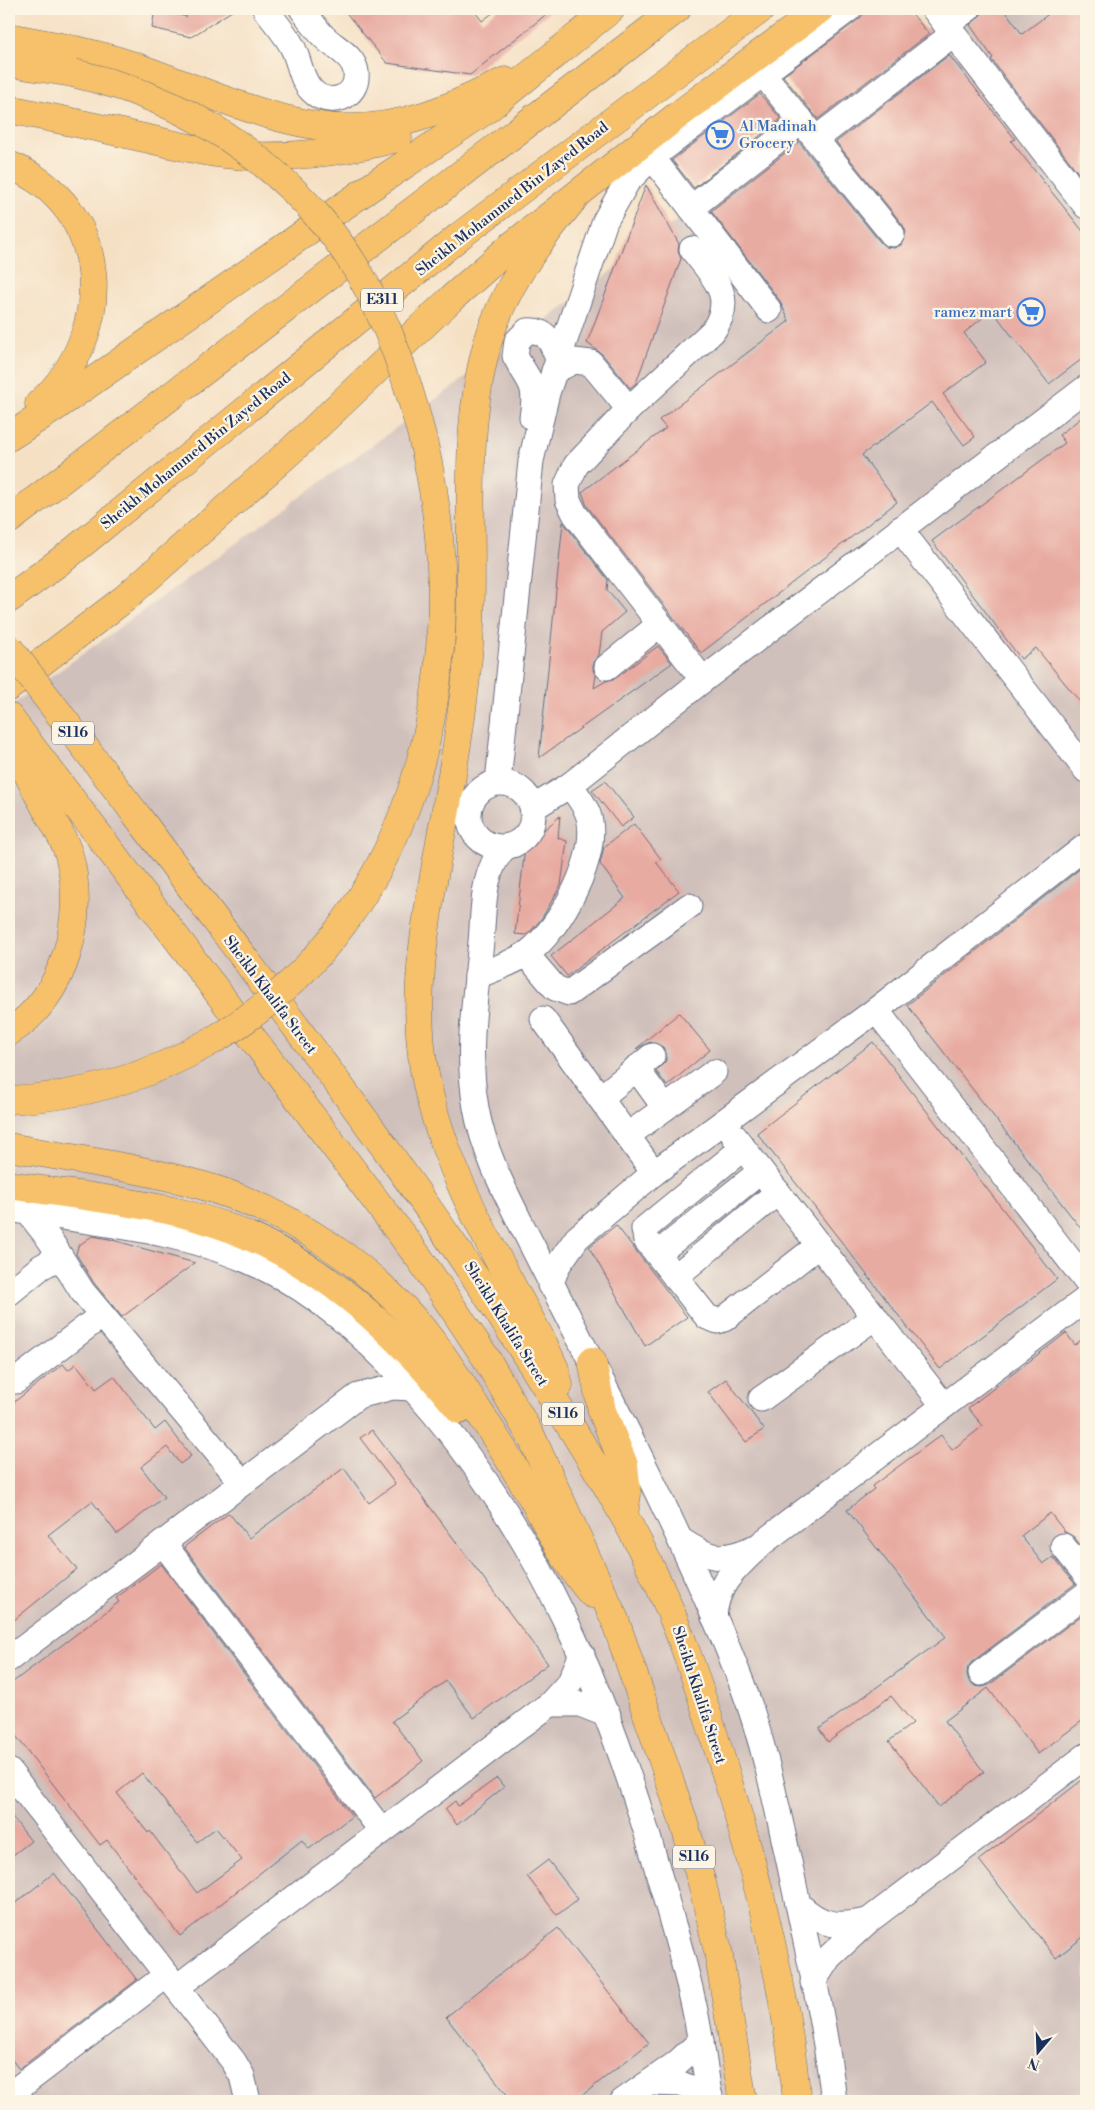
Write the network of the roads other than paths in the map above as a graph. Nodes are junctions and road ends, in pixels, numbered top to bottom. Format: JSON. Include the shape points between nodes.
{"nodes":[{"id":1,"x":265,"y":9,"type":"edge"},
{"id":2,"x":302,"y":9,"type":"edge"},
{"id":3,"x":611,"y":9,"type":"edge"},
{"id":4,"x":677,"y":9,"type":"edge"},
{"id":5,"x":761,"y":9,"type":"edge"},
{"id":6,"x":820,"y":9,"type":"edge"},
{"id":7,"x":849,"y":9,"type":"edge"},
{"id":8,"x":919,"y":9,"type":"edge"},
{"id":9,"x":968,"y":9,"type":"edge"},
{"id":10,"x":942,"y":25,"type":"edge"},
{"id":11,"x":9,"y":37,"type":"edge"},
{"id":12,"x":560,"y":49,"type":"junction"},
{"id":13,"x":9,"y":63,"type":"edge"},
{"id":14,"x":768,"y":70,"type":"junction"},
{"id":15,"x":536,"y":71,"type":"junction"},
{"id":16,"x":9,"y":109,"type":"edge"},
{"id":17,"x":802,"y":121,"type":"junction"},
{"id":18,"x":825,"y":132,"type":"junction"},
{"id":19,"x":1020,"y":136,"type":"dead end"},
{"id":20,"x":652,"y":157,"type":"junction"},
{"id":21,"x":9,"y":165,"type":"edge"},
{"id":22,"x":572,"y":201,"type":"junction"},
{"id":23,"x":1086,"y":206,"type":"edge"},
{"id":24,"x":691,"y":208,"type":"junction"},
{"id":25,"x":692,"y":249,"type":"dead end"},
{"id":26,"x":769,"y":310,"type":"dead end"},
{"id":27,"x":556,"y":365,"type":"junction"},
{"id":28,"x":1086,"y":388,"type":"edge"},
{"id":29,"x":629,"y":409,"type":"junction"},
{"id":30,"x":9,"y":431,"type":"edge"},
{"id":31,"x":9,"y":437,"type":"edge"},
{"id":32,"x":532,"y":461,"type":"junction"},
{"id":33,"x":9,"y":520,"type":"edge"},
{"id":34,"x":900,"y":529,"type":"junction"},
{"id":35,"x":9,"y":599,"type":"edge"},
{"id":36,"x":660,"y":624,"type":"junction"},
{"id":37,"x":9,"y":648,"type":"edge"},
{"id":38,"x":607,"y":667,"type":"dead end"},
{"id":39,"x":703,"y":680,"type":"junction"},
{"id":40,"x":9,"y":687,"type":"edge"},
{"id":41,"x":9,"y":717,"type":"edge"},
{"id":42,"x":9,"y":728,"type":"edge"},
{"id":43,"x":1086,"y":770,"type":"edge"},
{"id":44,"x":498,"y":782,"type":"junction"},
{"id":45,"x":570,"y":785,"type":"junction"},
{"id":46,"x":533,"y":808,"type":"junction"},
{"id":47,"x":1086,"y":846,"type":"edge"},
{"id":48,"x":505,"y":847,"type":"junction"},
{"id":49,"x":689,"y":906,"type":"dead end"},
{"id":50,"x":526,"y":954,"type":"junction"},
{"id":51,"x":477,"y":976,"type":"junction"},
{"id":52,"x":876,"y":1010,"type":"junction"},
{"id":53,"x":543,"y":1019,"type":"dead end"},
{"id":54,"x":9,"y":1032,"type":"edge"},
{"id":55,"x":714,"y":1072,"type":"dead end"},
{"id":56,"x":600,"y":1098,"type":"junction"},
{"id":57,"x":9,"y":1100,"type":"edge"},
{"id":58,"x":665,"y":1108,"type":"junction"},
{"id":59,"x":723,"y":1122,"type":"junction"},
{"id":60,"x":627,"y":1136,"type":"junction"},
{"id":61,"x":9,"y":1147,"type":"edge"},
{"id":62,"x":743,"y":1148,"type":"junction"},
{"id":63,"x":761,"y":1171,"type":"junction"},
{"id":64,"x":654,"y":1173,"type":"junction"},
{"id":65,"x":9,"y":1185,"type":"edge"},
{"id":66,"x":778,"y":1192,"type":"junction"},
{"id":67,"x":18,"y":1211,"type":"edge"},
{"id":68,"x":72,"y":1217,"type":"junction"},
{"id":69,"x":525,"y":1232,"type":"junction"},
{"id":70,"x":577,"y":1238,"type":"junction"},
{"id":71,"x":819,"y":1245,"type":"junction"},
{"id":72,"x":58,"y":1253,"type":"junction"},
{"id":73,"x":657,"y":1254,"type":"junction"},
{"id":74,"x":675,"y":1277,"type":"junction"},
{"id":75,"x":1086,"y":1281,"type":"edge"},
{"id":76,"x":550,"y":1285,"type":"junction"},
{"id":77,"x":9,"y":1293,"type":"edge"},
{"id":78,"x":1086,"y":1299,"type":"edge"},
{"id":79,"x":102,"y":1315,"type":"junction"},
{"id":80,"x":875,"y":1317,"type":"junction"},
{"id":81,"x":374,"y":1347,"type":"junction"},
{"id":82,"x":592,"y":1361,"type":"junction"},
{"id":83,"x":16,"y":1382,"type":"dead end"},
{"id":84,"x":412,"y":1388,"type":"junction"},
{"id":85,"x":358,"y":1396,"type":"junction"},
{"id":86,"x":761,"y":1399,"type":"dead end"},
{"id":87,"x":558,"y":1406,"type":"junction"},
{"id":88,"x":944,"y":1406,"type":"junction"},
{"id":89,"x":511,"y":1460,"type":"junction"},
{"id":90,"x":242,"y":1482,"type":"junction"},
{"id":91,"x":624,"y":1515,"type":"junction"},
{"id":92,"x":682,"y":1541,"type":"junction"},
{"id":93,"x":163,"y":1543,"type":"junction"},
{"id":94,"x":762,"y":1544,"type":"junction"},
{"id":95,"x":1063,"y":1546,"type":"dead end"},
{"id":96,"x":1086,"y":1575,"type":"edge"},
{"id":97,"x":1086,"y":1594,"type":"edge"},
{"id":98,"x":714,"y":1617,"type":"junction"},
{"id":99,"x":615,"y":1620,"type":"junction"},
{"id":100,"x":582,"y":1654,"type":"junction"},
{"id":101,"x":9,"y":1659,"type":"edge"},
{"id":102,"x":981,"y":1673,"type":"dead end"},
{"id":103,"x":550,"y":1704,"type":"junction"},
{"id":104,"x":608,"y":1715,"type":"junction"},
{"id":105,"x":1086,"y":1756,"type":"edge"},
{"id":106,"x":9,"y":1771,"type":"edge"},
{"id":107,"x":382,"y":1831,"type":"junction"},
{"id":108,"x":798,"y":1904,"type":"junction"},
{"id":109,"x":868,"y":1921,"type":"junction"},
{"id":110,"x":172,"y":1981,"type":"junction"},
{"id":111,"x":813,"y":1982,"type":"junction"},
{"id":112,"x":701,"y":2041,"type":"junction"},
{"id":113,"x":651,"y":2083,"type":"junction"},
{"id":114,"x":9,"y":2095,"type":"edge"},
{"id":115,"x":251,"y":2098,"type":"edge"},
{"id":116,"x":710,"y":2099,"type":"edge"},
{"id":117,"x":623,"y":2101,"type":"edge"},
{"id":118,"x":743,"y":2101,"type":"edge"},
{"id":119,"x":797,"y":2101,"type":"edge"},
{"id":120,"x":834,"y":2101,"type":"edge"}],
"edges":[{"from":1,"to":2,"type":"street","via":[[292,46],[302,76],[311,90],[325,100],[342,98],[354,86],[356,69],[321,34]]},
{"from":3,"to":12,"type":"highway"},
{"from":4,"to":33,"type":"highway"},
{"from":5,"to":35,"type":"highway","name":"Sheikh Mohammed Bin Zayed Road","number":"E311","via":[[461,235],[67,556]]},
{"from":6,"to":22,"type":"highway","via":[[677,116]]},
{"from":7,"to":14,"type":"street"},
{"from":8,"to":10,"type":"street"},
{"from":9,"to":10,"type":"street"},
{"from":10,"to":18,"type":"street"},
{"from":10,"to":19,"type":"street"},
{"from":10,"to":23,"type":"street"},
{"from":11,"to":12,"type":"highway","via":[[131,65],[294,121],[344,128],[395,124],[444,109],[503,82]]},
{"from":12,"to":15,"type":"highway"},
{"from":13,"to":57,"type":"highway","bridge":true,"via":[[105,80],[167,102],[225,134],[278,175],[324,223],[376,303],[390,333],[422,434],[437,511],[442,619],[430,718],[410,796],[371,882],[327,946],[278,995],[222,1036],[192,1052],[152,1070],[95,1088]]},
{"from":14,"to":17,"type":"street"},
{"from":14,"to":18,"type":"street"},
{"from":14,"to":20,"type":"street"},
{"from":15,"to":16,"type":"highway","via":[[443,120],[404,136],[316,154],[234,155],[181,147]]},
{"from":15,"to":31,"type":"highway","via":[[486,110]]},
{"from":17,"to":18,"type":"street","via":[[897,229]]},
{"from":17,"to":24,"type":"street"},
{"from":20,"to":24,"type":"street"},
{"from":20,"to":27,"type":"street","via":[[627,182],[606,221]]},
{"from":21,"to":30,"type":"highway","via":[[39,182],[72,217],[84,238],[94,289],[84,343],[71,368],[54,390]]},
{"from":22,"to":40,"type":"highway","via":[[479,274],[295,447],[124,599]]},
{"from":22,"to":87,"type":"highway","via":[[521,268],[502,304],[478,383],[473,424],[469,643],[461,720],[426,921],[418,1000],[422,1051],[436,1123],[457,1178],[555,1369]]},
{"from":24,"to":26,"type":"street"},
{"from":25,"to":29,"type":"street","via":[[721,288],[722,315],[713,331]]},
{"from":27,"to":29,"type":"street","via":[[574,361],[591,363]]},
{"from":27,"to":32,"type":"street"},
{"from":27,"to":32,"type":"street","via":[[552,342],[541,332],[527,332],[517,341],[515,356],[531,381],[535,396],[529,441]]},
{"from":28,"to":34,"type":"street"},
{"from":29,"to":36,"type":"street","via":[[576,464],[568,478],[566,493],[575,514]]},
{"from":32,"to":44,"type":"street"},
{"from":34,"to":39,"type":"street"},
{"from":34,"to":43,"type":"street"},
{"from":36,"to":38,"type":"street"},
{"from":36,"to":39,"type":"street"},
{"from":37,"to":87,"type":"highway","name":"Sheikh Khalifa Street","number":"S116","bridge":true,"via":[[443,1228]]},
{"from":39,"to":45,"type":"street"},
{"from":41,"to":99,"type":"highway","number":"S116","via":[[385,1210],[454,1308],[532,1438]]},
{"from":42,"to":54,"type":"highway","via":[[24,766],[69,854],[75,886],[75,919],[68,951],[55,981],[36,1007]]},
{"from":44,"to":46,"type":"street","via":[[520,789]]},
{"from":44,"to":48,"type":"street","via":[[478,792],[470,804],[468,818],[473,832],[483,842]]},
{"from":45,"to":46,"type":"street"},
{"from":45,"to":50,"type":"street","via":[[588,814],[589,838],[584,863],[576,888],[557,923]]},
{"from":46,"to":48,"type":"street","via":[[533,822],[527,834],[517,843]]},
{"from":47,"to":52,"type":"street"},
{"from":48,"to":51,"type":"street","via":[[488,876]]},
{"from":49,"to":50,"type":"street","via":[[569,993],[555,988]]},
{"from":50,"to":51,"type":"street"},
{"from":51,"to":69,"type":"street","via":[[470,1044],[477,1112],[498,1177]]},
{"from":52,"to":59,"type":"street"},
{"from":52,"to":75,"type":"street"},
{"from":53,"to":56,"type":"street"},
{"from":55,"to":58,"type":"street"},
{"from":56,"to":58,"type":"street","via":[[644,1062]]},
{"from":56,"to":60,"type":"street"},
{"from":58,"to":60,"type":"street"},
{"from":59,"to":62,"type":"street"},
{"from":59,"to":64,"type":"street"},
{"from":60,"to":64,"type":"street"},
{"from":61,"to":89,"type":"highway","via":[[197,1184],[269,1211],[303,1229],[362,1271],[408,1314],[438,1349]]},
{"from":62,"to":63,"type":"street"},
{"from":62,"to":73,"type":"street","via":[[647,1226],[644,1236]]},
{"from":63,"to":66,"type":"street"},
{"from":63,"to":73,"type":"street"},
{"from":64,"to":70,"type":"street"},
{"from":65,"to":89,"type":"highway","via":[[182,1214],[242,1233],[286,1254],[310,1268],[380,1322],[412,1353],[481,1434]]},
{"from":66,"to":71,"type":"street"},
{"from":66,"to":74,"type":"street"},
{"from":67,"to":68,"type":"street"},
{"from":67,"to":72,"type":"street"},
{"from":68,"to":72,"type":"street"},
{"from":68,"to":81,"type":"street","via":[[172,1235],[234,1254],[290,1282],[346,1322]]},
{"from":69,"to":70,"type":"street","via":[[550,1239]]},
{"from":69,"to":76,"type":"street"},
{"from":70,"to":76,"type":"street","via":[[560,1260]]},
{"from":71,"to":74,"type":"street","via":[[718,1321],[707,1318]]},
{"from":71,"to":80,"type":"street"},
{"from":72,"to":77,"type":"street"},
{"from":72,"to":79,"type":"street","via":[[73,1280]]},
{"from":73,"to":74,"type":"street"},
{"from":76,"to":82,"type":"street"},
{"from":78,"to":88,"type":"street"},
{"from":79,"to":83,"type":"street"},
{"from":79,"to":90,"type":"street"},
{"from":80,"to":86,"type":"street"},
{"from":80,"to":88,"type":"street"},
{"from":81,"to":84,"type":"street"},
{"from":81,"to":85,"type":"street","via":[[366,1381]]},
{"from":82,"to":91,"type":"highway","via":[[602,1411],[624,1465]]},
{"from":82,"to":92,"type":"street"},
{"from":84,"to":85,"type":"street","via":[[394,1387]]},
{"from":84,"to":100,"type":"street","via":[[470,1458],[498,1500]]},
{"from":85,"to":90,"type":"street"},
{"from":87,"to":91,"type":"highway","name":"Sheikh Khalifa Street","number":"S116"},
{"from":88,"to":94,"type":"street"},
{"from":89,"to":99,"type":"highway","via":[[575,1575]]},
{"from":90,"to":93,"type":"street"},
{"from":91,"to":119,"type":"highway","name":"Sheikh Khalifa Street","number":"S116","via":[[650,1565],[694,1668],[748,1848],[776,1965]]},
{"from":92,"to":94,"type":"street","via":[[702,1554],[721,1557],[740,1554]]},
{"from":92,"to":98,"type":"street"},
{"from":93,"to":101,"type":"street"},
{"from":93,"to":107,"type":"street"},
{"from":94,"to":98,"type":"street","via":[[726,1578],[717,1597]]},
{"from":95,"to":96,"type":"street"},
{"from":97,"to":102,"type":"street"},
{"from":98,"to":108,"type":"street","via":[[746,1696],[774,1797]]},
{"from":99,"to":118,"type":"highway","number":"S116","via":[[660,1748],[702,1883],[731,2020]]},
{"from":100,"to":103,"type":"street","via":[[570,1682]]},
{"from":100,"to":104,"type":"street"},
{"from":103,"to":104,"type":"street","via":[[580,1704]]},
{"from":103,"to":107,"type":"street"},
{"from":104,"to":112,"type":"street","via":[[644,1821],[693,1999]]},
{"from":105,"to":109,"type":"street"},
{"from":106,"to":110,"type":"street"},
{"from":107,"to":110,"type":"street"},
{"from":108,"to":109,"type":"street","via":[[809,1915],[834,1925]]},
{"from":108,"to":111,"type":"street"},
{"from":109,"to":111,"type":"street","via":[[829,1957]]},
{"from":110,"to":114,"type":"street"},
{"from":110,"to":115,"type":"street","via":[[234,2062]]},
{"from":111,"to":120,"type":"street"},
{"from":112,"to":113,"type":"street"},
{"from":112,"to":116,"type":"street"},
{"from":113,"to":116,"type":"street","via":[[681,2084]]},
{"from":113,"to":117,"type":"street"}]}
